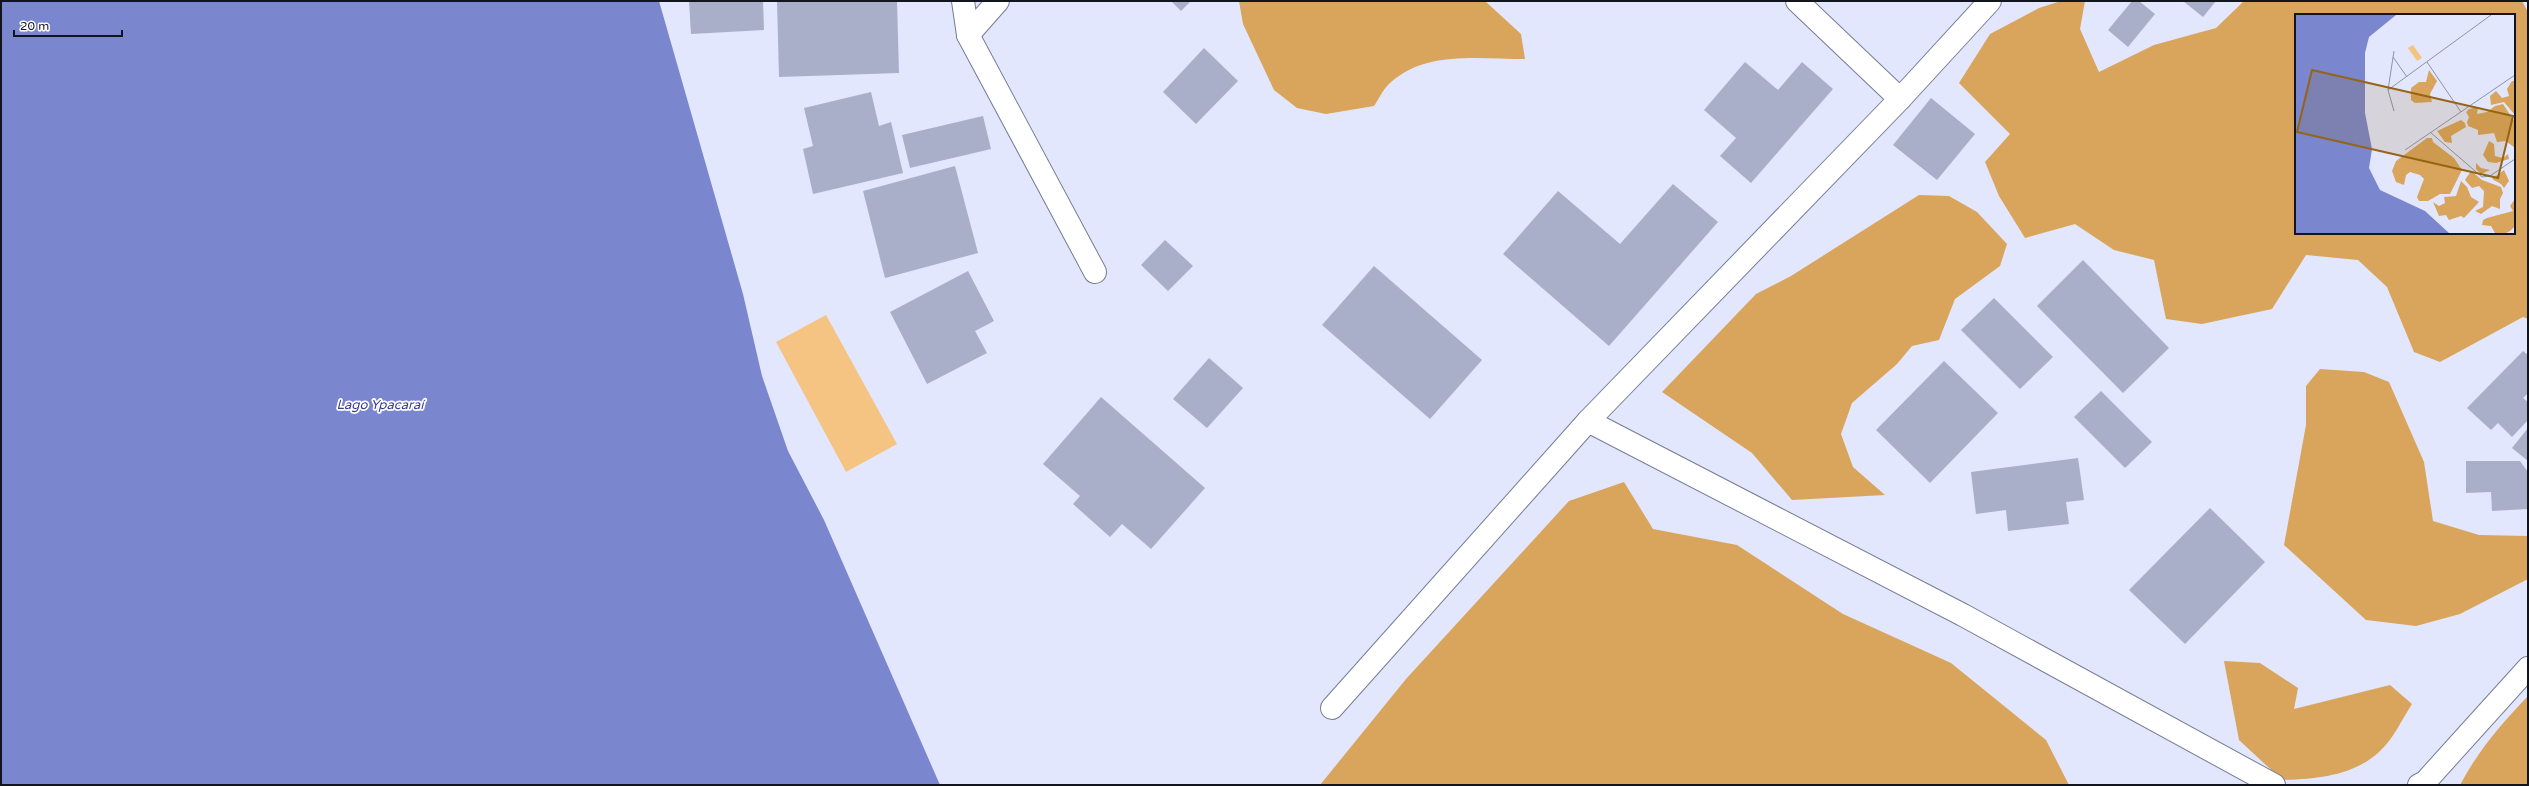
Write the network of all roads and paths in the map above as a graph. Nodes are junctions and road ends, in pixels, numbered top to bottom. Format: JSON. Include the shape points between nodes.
{"nodes":[{"id":1,"x":963,"y":1,"type":"edge"},
{"id":2,"x":998,"y":1,"type":"edge"},
{"id":3,"x":1796,"y":1,"type":"edge"},
{"id":4,"x":1990,"y":1,"type":"edge"},
{"id":5,"x":968,"y":35,"type":"junction"},
{"id":6,"x":1900,"y":99,"type":"junction"},
{"id":7,"x":1095,"y":272,"type":"dead end"},
{"id":8,"x":1588,"y":421,"type":"junction"},
{"id":9,"x":2528,"y":668,"type":"edge"},
{"id":10,"x":1332,"y":708,"type":"dead end"},
{"id":11,"x":2274,"y":785,"type":"edge"},
{"id":12,"x":2419,"y":785,"type":"edge"}],
"edges":[{"from":1,"to":5,"type":"street"},
{"from":2,"to":5,"type":"street"},
{"from":3,"to":6,"type":"street"},
{"from":4,"to":6,"type":"street"},
{"from":5,"to":7,"type":"street"},
{"from":6,"to":8,"type":"street"},
{"from":8,"to":10,"type":"street"},
{"from":8,"to":11,"type":"street","via":[[1963,615]]},
{"from":9,"to":12,"type":"street","via":[[2425,782]]}]}
